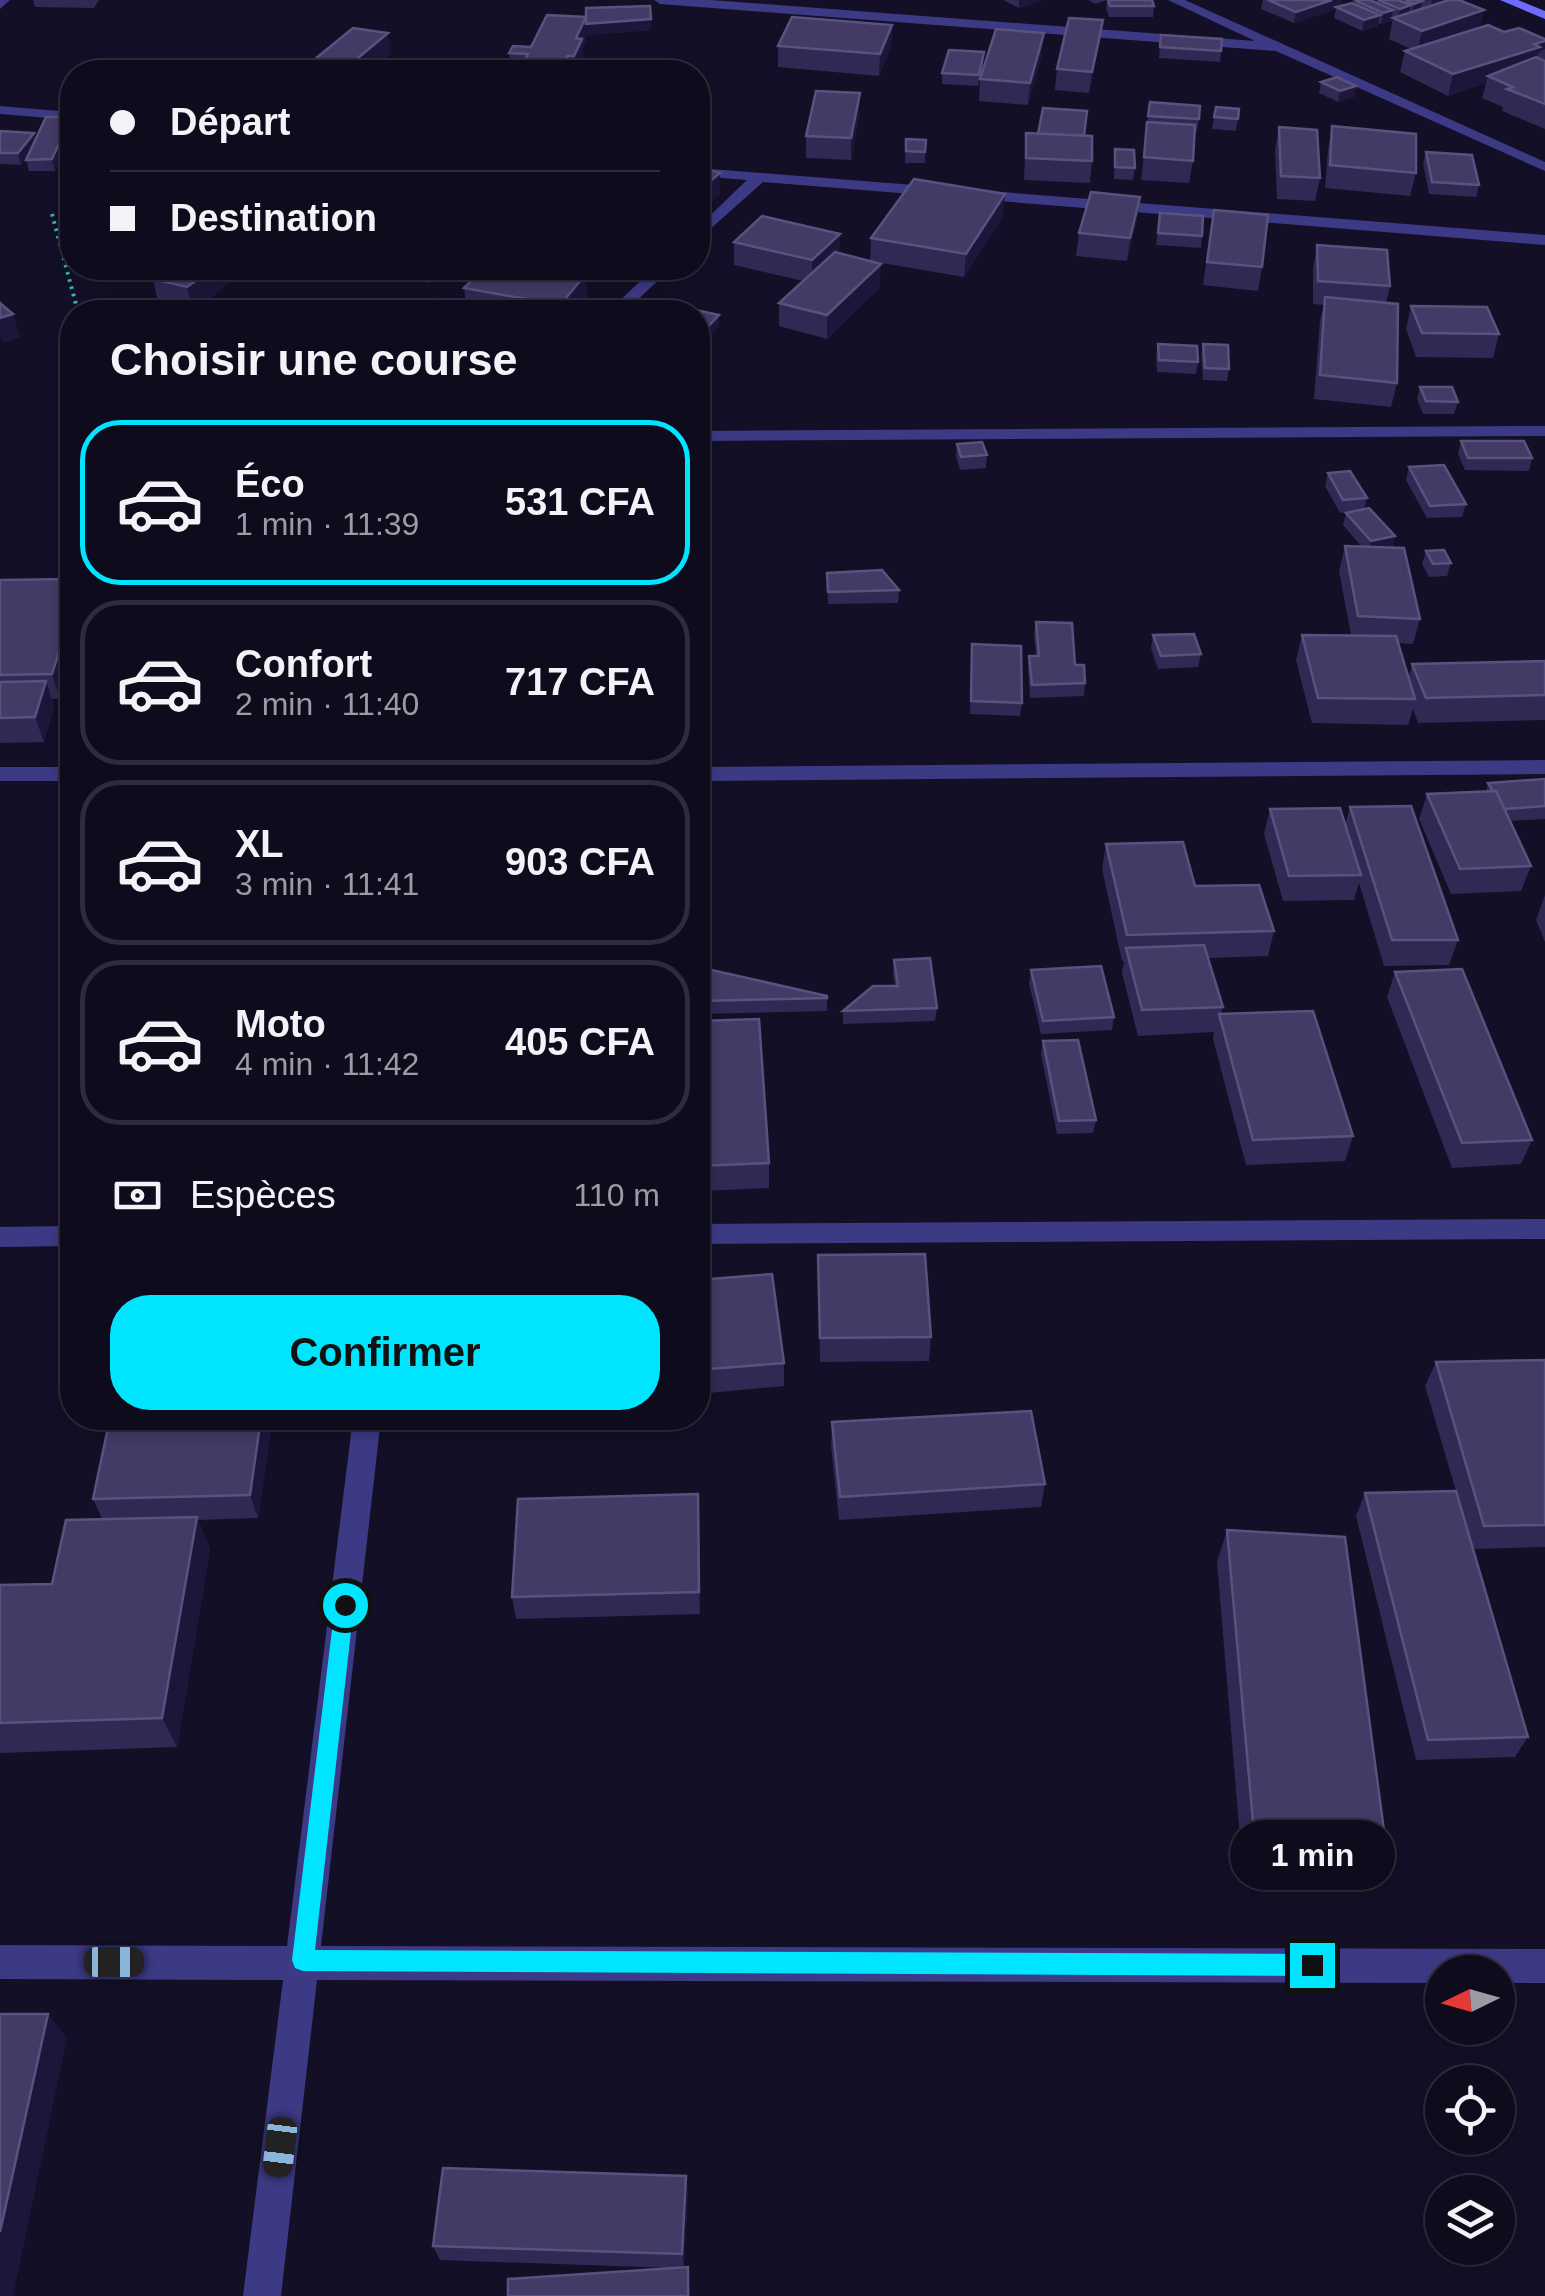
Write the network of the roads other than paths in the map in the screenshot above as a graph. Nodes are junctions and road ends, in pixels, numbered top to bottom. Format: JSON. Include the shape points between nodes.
{"nodes":[{"id":1,"x":660,"y":0,"type":"edge"},
{"id":2,"x":1174,"y":0,"type":"edge"},
{"id":3,"x":1506,"y":0,"type":"edge"},
{"id":4,"x":729,"y":3,"type":"edge"},
{"id":5,"x":1545,"y":16,"type":"edge"},
{"id":6,"x":1278,"y":46,"type":"junction"},
{"id":7,"x":0,"y":110,"type":"edge"},
{"id":8,"x":60,"y":115,"type":"edge"},
{"id":9,"x":1545,"y":167,"type":"edge"},
{"id":10,"x":710,"y":173,"type":"edge"},
{"id":11,"x":758,"y":178,"type":"junction"},
{"id":12,"x":710,"y":224,"type":"edge"},
{"id":13,"x":1545,"y":240,"type":"edge"},
{"id":14,"x":650,"y":280,"type":"edge"},
{"id":15,"x":629,"y":300,"type":"edge"},
{"id":16,"x":1545,"y":431,"type":"edge"},
{"id":17,"x":710,"y":436,"type":"edge"},
{"id":18,"x":1545,"y":768,"type":"edge"},
{"id":19,"x":0,"y":774,"type":"edge"},
{"id":20,"x":60,"y":774,"type":"edge"},
{"id":21,"x":710,"y":774,"type":"edge"},
{"id":22,"x":1545,"y":1230,"type":"edge"},
{"id":23,"x":710,"y":1234,"type":"edge"},
{"id":24,"x":0,"y":1236,"type":"edge"},
{"id":25,"x":60,"y":1236,"type":"edge"},
{"id":26,"x":366,"y":1430,"type":"edge"},
{"id":27,"x":303,"y":1960,"type":"junction"},
{"id":28,"x":0,"y":1962,"type":"edge"},
{"id":29,"x":1545,"y":1966,"type":"edge"},
{"id":30,"x":262,"y":2296,"type":"edge"}],
"edges":[{"from":1,"to":4,"type":"street"},
{"from":2,"to":6,"type":"street"},
{"from":3,"to":5,"type":"main road"},
{"from":4,"to":6,"type":"street"},
{"from":6,"to":9,"type":"street"},
{"from":7,"to":8,"type":"street"},
{"from":10,"to":11,"type":"street"},
{"from":11,"to":12,"type":"street"},
{"from":11,"to":13,"type":"street"},
{"from":14,"to":15,"type":"street"},
{"from":16,"to":17,"type":"street"},
{"from":18,"to":21,"type":"street"},
{"from":19,"to":20,"type":"street"},
{"from":22,"to":23,"type":"street"},
{"from":24,"to":25,"type":"street"},
{"from":26,"to":27,"type":"street"},
{"from":27,"to":28,"type":"street"},
{"from":27,"to":29,"type":"street"},
{"from":27,"to":30,"type":"street"}]}
